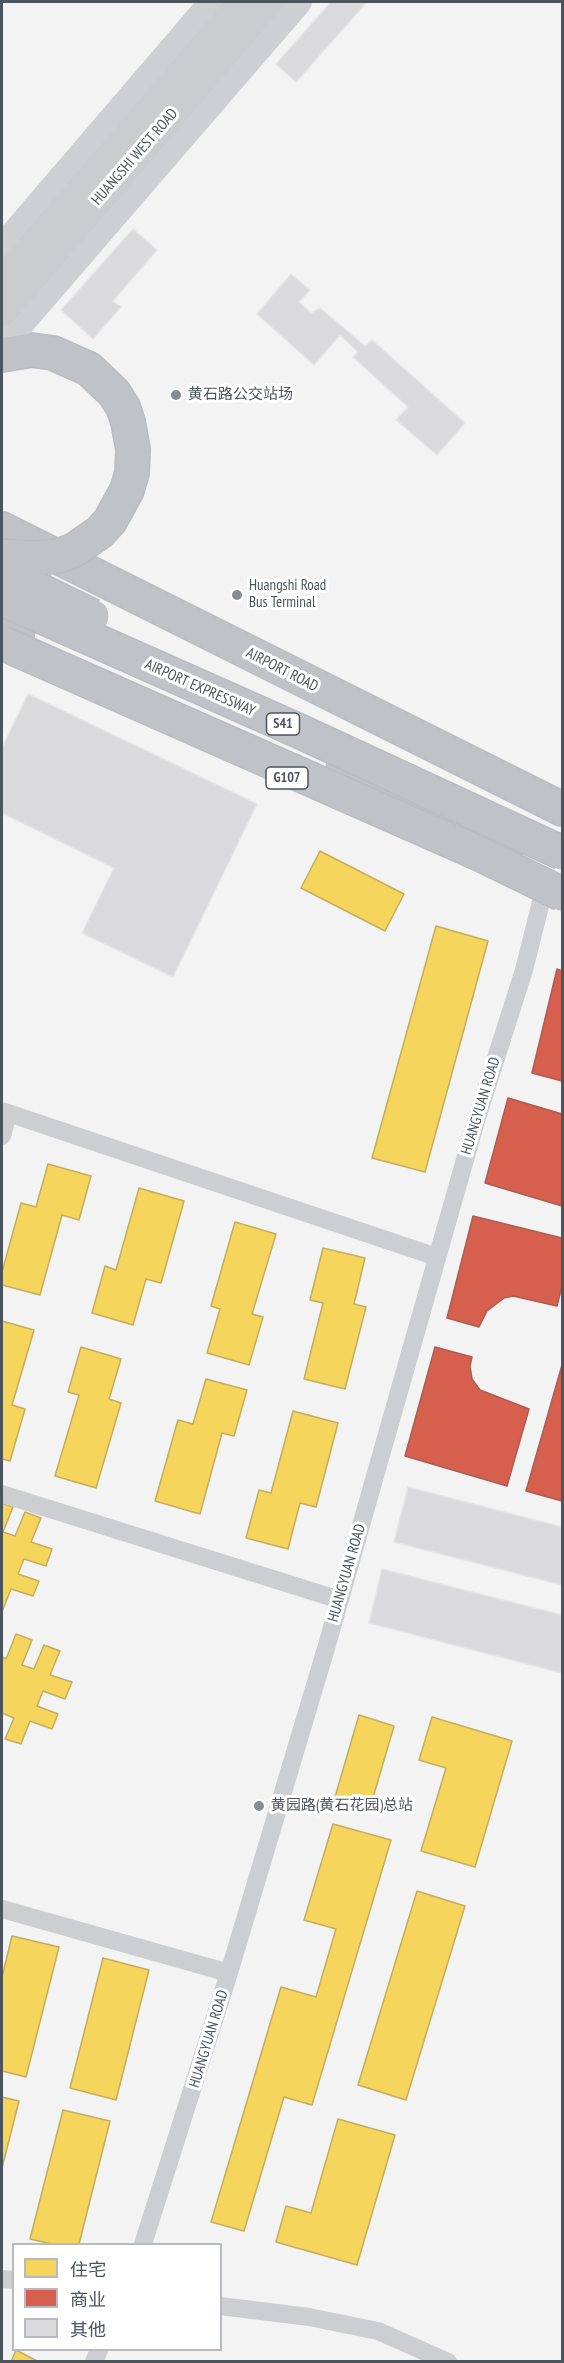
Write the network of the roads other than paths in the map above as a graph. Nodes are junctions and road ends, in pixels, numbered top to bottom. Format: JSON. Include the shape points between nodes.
{"nodes":[{"id":1,"x":212,"y":2,"type":"edge"},
{"id":2,"x":242,"y":2,"type":"edge"},
{"id":3,"x":269,"y":2,"type":"edge"},
{"id":4,"x":299,"y":2,"type":"edge"},
{"id":5,"x":2,"y":247,"type":"edge"},
{"id":6,"x":2,"y":281,"type":"edge"},
{"id":7,"x":2,"y":313,"type":"edge"},
{"id":8,"x":2,"y":346,"type":"edge"},
{"id":9,"x":2,"y":355,"type":"edge"},
{"id":10,"x":2,"y":529,"type":"edge"},
{"id":11,"x":2,"y":556,"type":"edge"},
{"id":12,"x":69,"y":563,"type":"junction"},
{"id":13,"x":2,"y":572,"type":"edge"},
{"id":14,"x":2,"y":599,"type":"edge"},
{"id":15,"x":2,"y":606,"type":"edge"},
{"id":16,"x":11,"y":648,"type":"edge"},
{"id":17,"x":350,"y":757,"type":"junction"},
{"id":18,"x":562,"y":809,"type":"edge"},
{"id":19,"x":562,"y":835,"type":"edge"},
{"id":20,"x":562,"y":853,"type":"edge"},
{"id":21,"x":557,"y":894,"type":"edge"},
{"id":22,"x":5,"y":1112,"type":"edge"},
{"id":23,"x":2,"y":1136,"type":"edge"},
{"id":24,"x":437,"y":1257,"type":"junction"},
{"id":25,"x":2,"y":1494,"type":"edge"},
{"id":26,"x":340,"y":1600,"type":"junction"},
{"id":27,"x":2,"y":1909,"type":"edge"},
{"id":28,"x":229,"y":1973,"type":"junction"},
{"id":29,"x":143,"y":2243,"type":"edge"},
{"id":30,"x":222,"y":2306,"type":"edge"},
{"id":31,"x":448,"y":2361,"type":"edge"}],
"edges":[{"from":1,"to":5,"type":"main road"},
{"from":2,"to":6,"type":"main road","name":"HUANGSHI WEST ROAD"},
{"from":3,"to":7,"type":"main road","name":"HUANGSHI WEST ROAD"},
{"from":4,"to":8,"type":"main road"},
{"from":9,"to":11,"type":"highway","bridge":true,"via":[[31,350],[53,353],[89,369],[123,407],[133,449],[127,490],[100,532],[58,556]]},
{"from":10,"to":12,"type":"highway","name":"AIRPORT ROAD"},
{"from":12,"to":16,"type":"highway","via":[[48,571],[28,589]]},
{"from":12,"to":18,"type":"highway","name":"AIRPORT ROAD"},
{"from":13,"to":17,"type":"highway","bridge":true},
{"from":14,"to":20,"type":"highway","name":"AIRPORT EXPRESSWAY","number":"S41","bridge":true},
{"from":15,"to":17,"type":"highway","via":[[181,690]]},
{"from":16,"to":21,"type":"highway","number":"S41","bridge":true,"via":[[480,854]]},
{"from":17,"to":19,"type":"highway","via":[[428,778]]},
{"from":17,"to":21,"type":"highway"},
{"from":21,"to":24,"type":"street","name":"HUANGYUAN ROAD","via":[[524,970]]},
{"from":22,"to":23,"type":"street"},
{"from":22,"to":24,"type":"street"},
{"from":24,"to":26,"type":"street","name":"HUANGYUAN ROAD"},
{"from":25,"to":26,"type":"street"},
{"from":26,"to":28,"type":"street","name":"HUANGYUAN ROAD"},
{"from":27,"to":28,"type":"street"},
{"from":28,"to":29,"type":"street","name":"HUANGYUAN ROAD"},
{"from":30,"to":31,"type":"street","via":[[309,2317],[378,2331]]}]}
